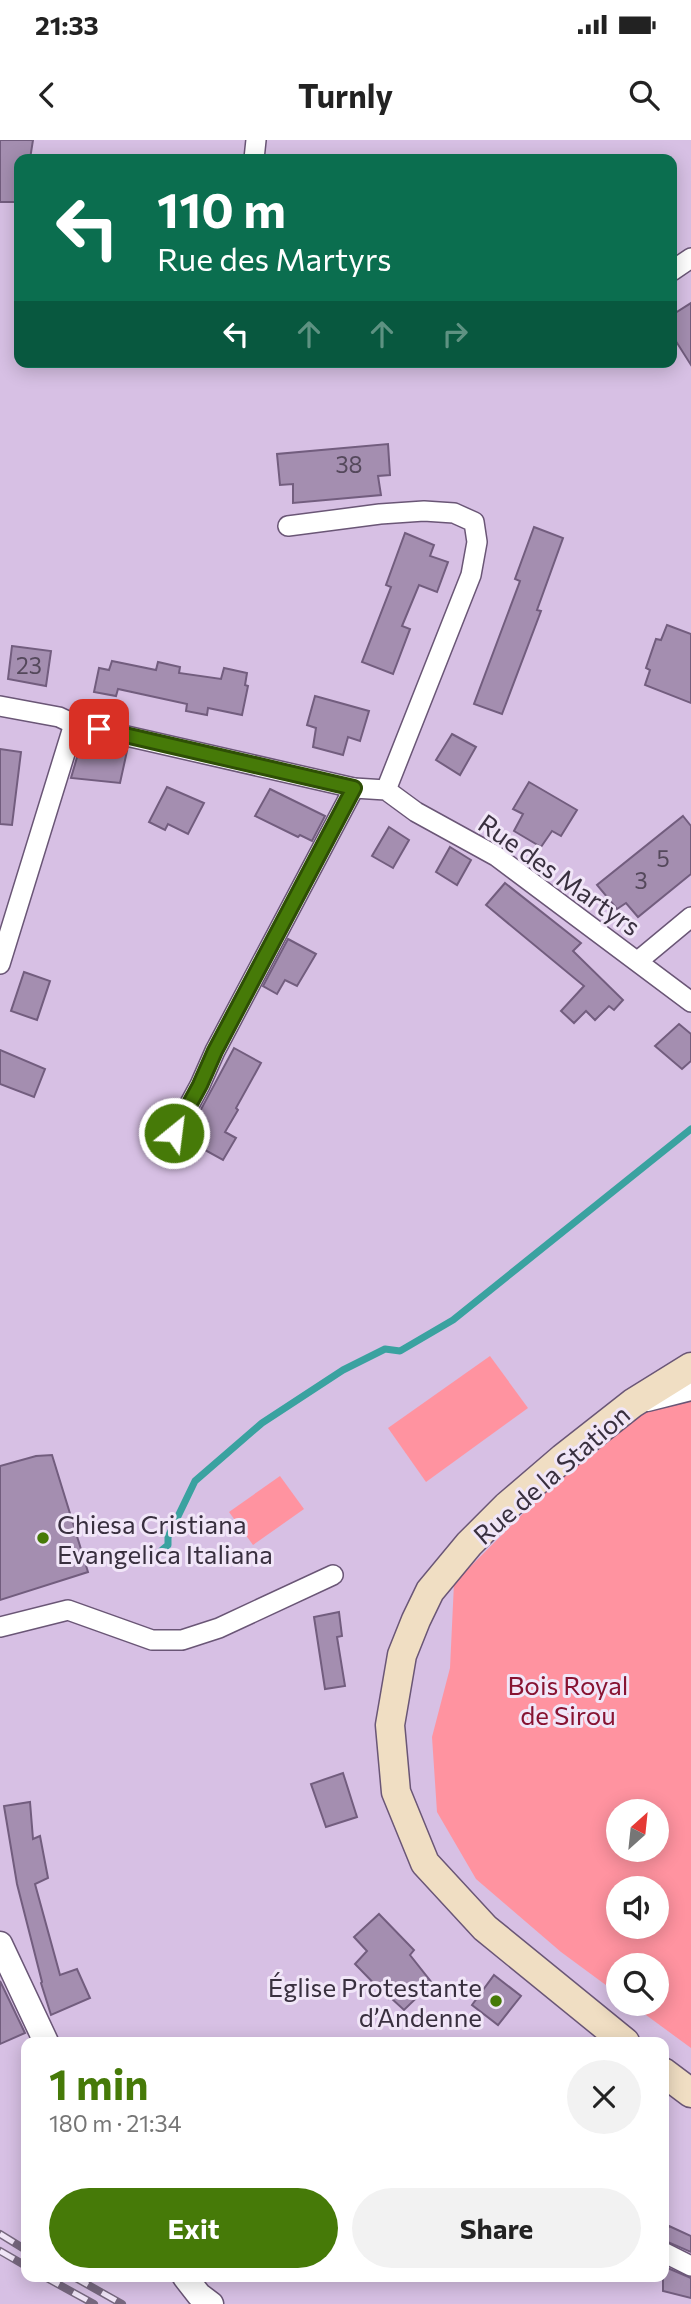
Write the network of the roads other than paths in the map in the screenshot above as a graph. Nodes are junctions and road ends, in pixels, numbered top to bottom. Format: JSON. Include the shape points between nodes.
{"nodes":[{"id":1,"x":288,"y":526,"type":"dead end"},
{"id":2,"x":0,"y":706,"type":"edge"},
{"id":3,"x":74,"y":724,"type":"junction"},
{"id":4,"x":354,"y":788,"type":"junction"},
{"id":5,"x":386,"y":790,"type":"junction"},
{"id":6,"x":691,"y":917,"type":"edge"},
{"id":7,"x":638,"y":961,"type":"junction"},
{"id":8,"x":0,"y":964,"type":"edge"},
{"id":9,"x":691,"y":1002,"type":"edge"},
{"id":10,"x":174,"y":1133,"type":"dead end"},
{"id":11,"x":691,"y":1367,"type":"edge"},
{"id":12,"x":691,"y":1388,"type":"edge"},
{"id":13,"x":633,"y":1403,"type":"junction"},
{"id":14,"x":333,"y":1574,"type":"dead end"},
{"id":15,"x":0,"y":1626,"type":"edge"},
{"id":16,"x":0,"y":1944,"type":"edge"},
{"id":17,"x":44,"y":2037,"type":"edge"},
{"id":18,"x":619,"y":2037,"type":"edge"},
{"id":19,"x":669,"y":2076,"type":"edge"},
{"id":20,"x":691,"y":2093,"type":"edge"},
{"id":21,"x":669,"y":2255,"type":"edge"},
{"id":22,"x":691,"y":2266,"type":"edge"},
{"id":23,"x":189,"y":2282,"type":"edge"},
{"id":24,"x":211,"y":2304,"type":"edge"}],
"edges":[{"from":1,"to":5,"type":"street","via":[[424,511],[454,513],[474,522],[477,542],[471,575]]},
{"from":2,"to":3,"type":"street"},
{"from":3,"to":4,"type":"street"},
{"from":3,"to":8,"type":"street"},
{"from":4,"to":5,"type":"street"},
{"from":4,"to":10,"type":"street"},
{"from":5,"to":7,"type":"street","name":"Rue des Martyrs","via":[[496,856]]},
{"from":6,"to":7,"type":"street"},
{"from":7,"to":9,"type":"street","name":"Rue des Martyrs"},
{"from":11,"to":13,"type":"main road","name":"Rue de la Station"},
{"from":12,"to":13,"type":"street"},
{"from":13,"to":18,"type":"main road","name":"Rue de la Station","via":[[507,1506],[430,1591],[402,1655],[390,1726],[396,1793],[425,1863],[485,1928]]},
{"from":14,"to":15,"type":"street","via":[[219,1628],[182,1640],[152,1640],[68,1611]]},
{"from":16,"to":17,"type":"street"},
{"from":19,"to":20,"type":"main road"},
{"from":21,"to":22,"type":"street"},
{"from":23,"to":24,"type":"street"}]}
